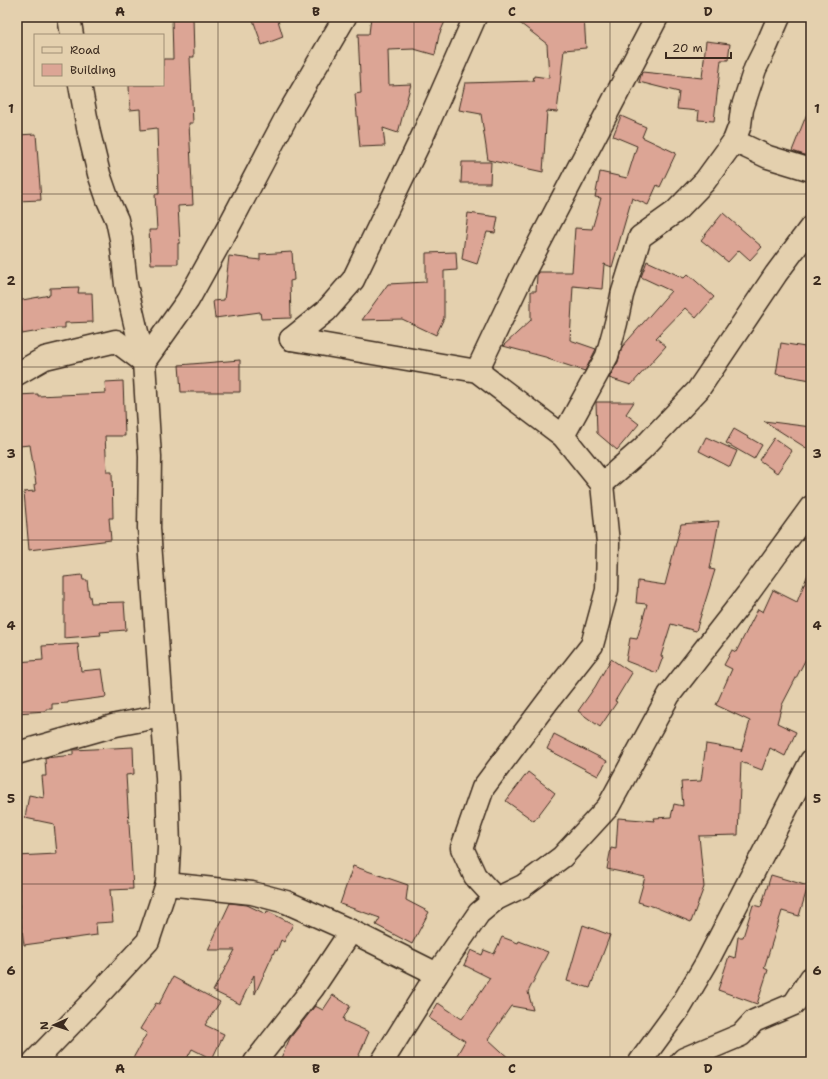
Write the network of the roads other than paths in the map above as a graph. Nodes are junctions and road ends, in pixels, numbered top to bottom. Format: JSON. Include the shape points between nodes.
{"nodes":[{"id":1,"x":70,"y":17,"type":"edge"},
{"id":2,"x":345,"y":17,"type":"edge"},
{"id":3,"x":475,"y":17,"type":"edge"},
{"id":4,"x":657,"y":17,"type":"edge"},
{"id":5,"x":779,"y":17,"type":"edge"},
{"id":6,"x":72,"y":34,"type":"edge"},
{"id":7,"x":80,"y":86,"type":"edge"},
{"id":8,"x":734,"y":141,"type":"junction"},
{"id":9,"x":811,"y":170,"type":"edge"},
{"id":10,"x":811,"y":227,"type":"edge"},
{"id":11,"x":144,"y":362,"type":"junction"},
{"id":12,"x":477,"y":371,"type":"junction"},
{"id":13,"x":17,"y":374,"type":"edge"},
{"id":14,"x":562,"y":436,"type":"junction"},
{"id":15,"x":602,"y":484,"type":"junction"},
{"id":16,"x":811,"y":507,"type":"edge"},
{"id":17,"x":162,"y":716,"type":"junction"},
{"id":18,"x":17,"y":753,"type":"edge"},
{"id":19,"x":811,"y":761,"type":"edge"},
{"id":20,"x":167,"y":884,"type":"junction"},
{"id":21,"x":496,"y":899,"type":"junction"},
{"id":22,"x":351,"y":931,"type":"junction"},
{"id":23,"x":438,"y":974,"type":"junction"},
{"id":24,"x":811,"y":978,"type":"edge"},
{"id":25,"x":34,"y":1062,"type":"edge"},
{"id":26,"x":255,"y":1062,"type":"edge"},
{"id":27,"x":382,"y":1062,"type":"edge"},
{"id":28,"x":640,"y":1062,"type":"edge"},
{"id":29,"x":681,"y":1062,"type":"edge"}],
"edges":[{"from":1,"to":6,"type":"street"},
{"from":2,"to":11,"type":"street","via":[[287,116],[188,300]]},
{"from":3,"to":12,"type":"street","via":[[423,135],[353,280],[326,311],[292,339]]},
{"from":4,"to":12,"type":"street","via":[[526,269]]},
{"from":5,"to":8,"type":"street","via":[[755,69]]},
{"from":7,"to":11,"type":"street","via":[[99,174],[117,220],[126,285]]},
{"from":8,"to":9,"type":"street","via":[[768,157]]},
{"from":8,"to":14,"type":"street","via":[[705,181],[675,212],[640,237],[607,356]]},
{"from":10,"to":15,"type":"street","via":[[698,390],[642,449]]},
{"from":11,"to":13,"type":"street","via":[[116,341],[45,358]]},
{"from":11,"to":17,"type":"street","via":[[150,457],[149,528]]},
{"from":12,"to":14,"type":"street"},
{"from":14,"to":15,"type":"street"},
{"from":15,"to":21,"type":"street","via":[[608,543],[607,590],[592,645],[483,788],[462,848],[475,876]]},
{"from":16,"to":21,"type":"street","via":[[669,695],[608,807],[562,857],[523,886]]},
{"from":17,"to":18,"type":"street","via":[[116,725]]},
{"from":17,"to":20,"type":"street","via":[[167,777]]},
{"from":19,"to":28,"type":"street","via":[[707,962],[681,1006]]},
{"from":20,"to":22,"type":"street","via":[[252,894],[286,902]]},
{"from":20,"to":25,"type":"street","via":[[148,941]]},
{"from":21,"to":23,"type":"street","via":[[479,913]]},
{"from":22,"to":23,"type":"street"},
{"from":22,"to":26,"type":"street","via":[[313,988]]},
{"from":23,"to":27,"type":"street"},
{"from":24,"to":29,"type":"street","via":[[794,1004],[754,1021],[741,1035]]}]}
